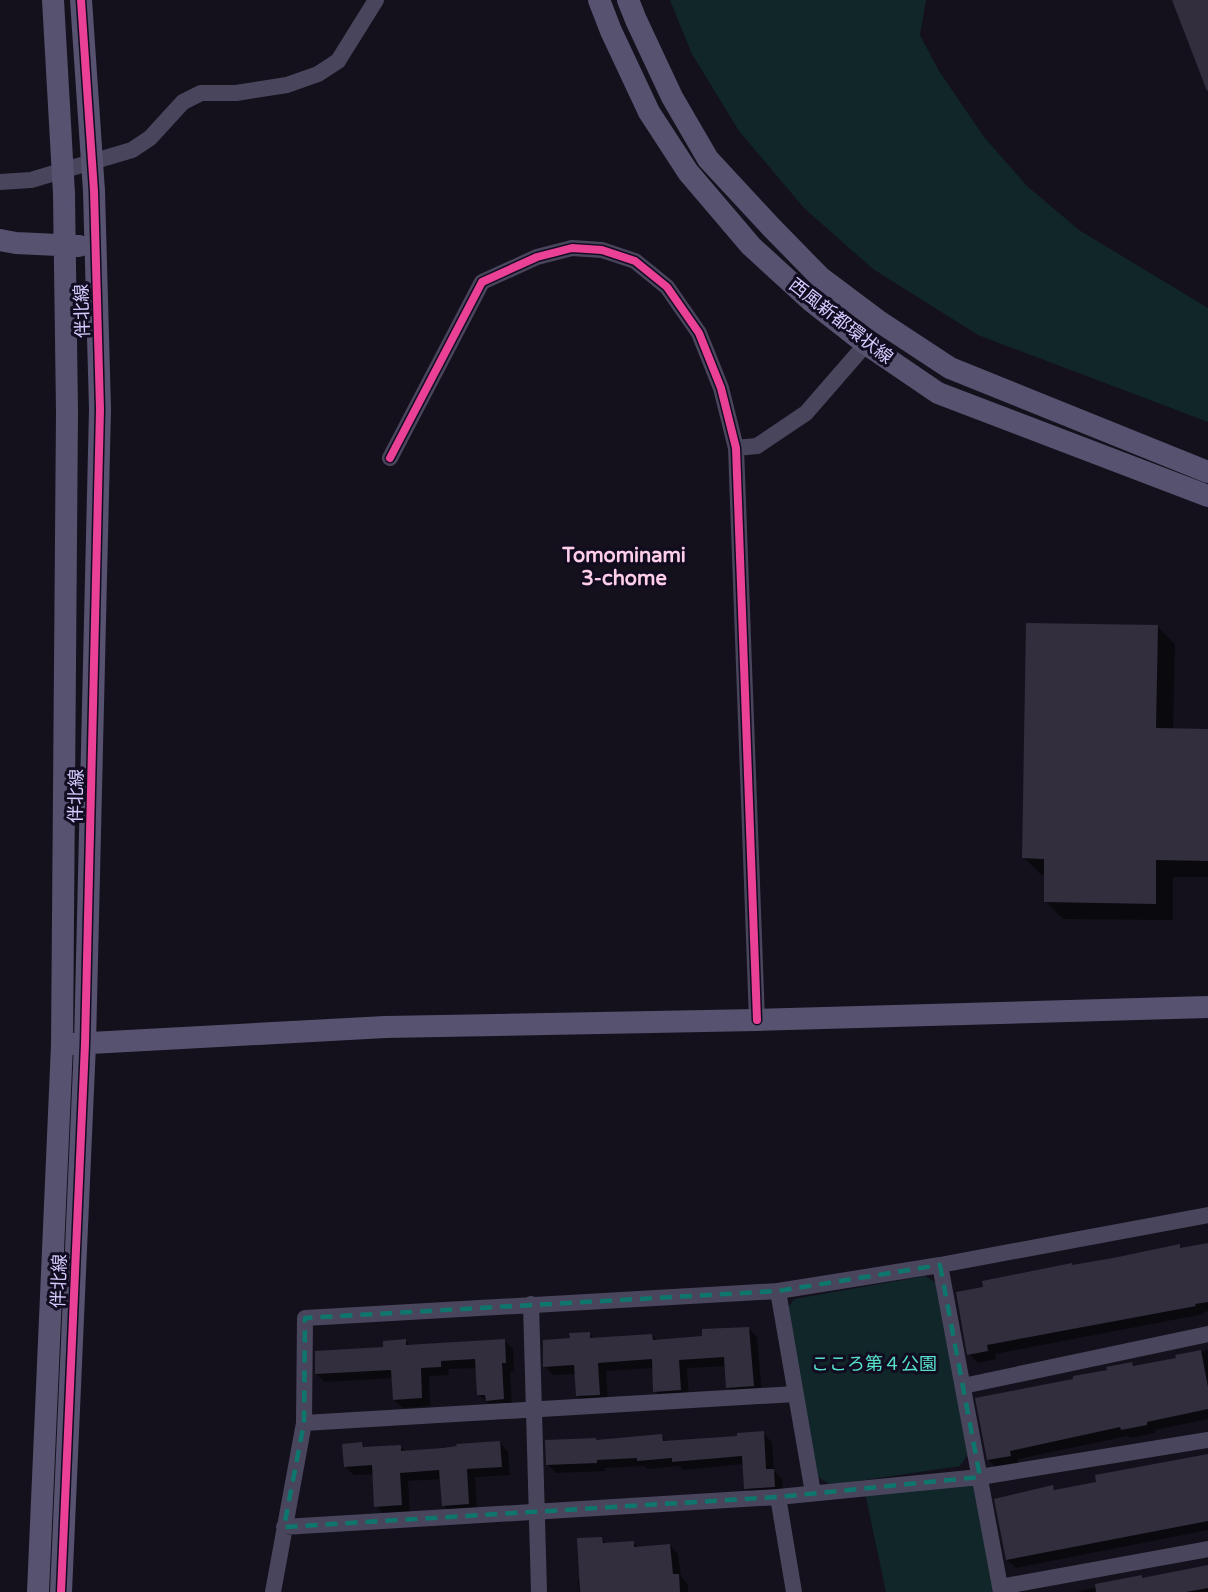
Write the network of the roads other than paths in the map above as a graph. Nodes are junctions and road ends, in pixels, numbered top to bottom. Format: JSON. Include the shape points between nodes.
{"nodes":[{"id":1,"x":53,"y":0,"type":"edge"},
{"id":2,"x":81,"y":0,"type":"edge"},
{"id":3,"x":376,"y":0,"type":"edge"},
{"id":4,"x":599,"y":0,"type":"edge"},
{"id":5,"x":628,"y":0,"type":"edge"},
{"id":6,"x":0,"y":182,"type":"edge"},
{"id":7,"x":0,"y":240,"type":"edge"},
{"id":8,"x":66,"y":246,"type":"junction"},
{"id":9,"x":96,"y":247,"type":"junction"},
{"id":10,"x":866,"y":344,"type":"junction"},
{"id":11,"x":736,"y":448,"type":"junction"},
{"id":12,"x":390,"y":459,"type":"dead end"},
{"id":13,"x":1208,"y":472,"type":"edge"},
{"id":14,"x":1208,"y":496,"type":"edge"},
{"id":15,"x":1208,"y":1007,"type":"edge"},
{"id":16,"x":757,"y":1020,"type":"junction"},
{"id":17,"x":85,"y":1044,"type":"junction"},
{"id":18,"x":62,"y":1045,"type":"junction"},
{"id":19,"x":1208,"y":1215,"type":"edge"},
{"id":20,"x":940,"y":1264,"type":"junction"},
{"id":21,"x":778,"y":1291,"type":"junction"},
{"id":22,"x":531,"y":1305,"type":"junction"},
{"id":23,"x":1208,"y":1334,"type":"edge"},
{"id":24,"x":963,"y":1386,"type":"junction"},
{"id":25,"x":795,"y":1394,"type":"junction"},
{"id":26,"x":535,"y":1410,"type":"junction"},
{"id":27,"x":303,"y":1423,"type":"junction"},
{"id":28,"x":1208,"y":1440,"type":"edge"},
{"id":29,"x":980,"y":1477,"type":"junction"},
{"id":30,"x":813,"y":1493,"type":"junction"},
{"id":31,"x":778,"y":1497,"type":"junction"},
{"id":32,"x":536,"y":1511,"type":"junction"},
{"id":33,"x":284,"y":1527,"type":"junction"},
{"id":34,"x":1208,"y":1550,"type":"edge"},
{"id":35,"x":1001,"y":1589,"type":"edge"},
{"id":36,"x":38,"y":1592,"type":"edge"},
{"id":37,"x":62,"y":1592,"type":"edge"},
{"id":38,"x":273,"y":1592,"type":"edge"},
{"id":39,"x":538,"y":1592,"type":"edge"},
{"id":40,"x":794,"y":1592,"type":"edge"}],
"edges":[{"from":1,"to":8,"type":"street","name":"伴北線","bridge":true},
{"from":2,"to":9,"type":"street","name":"伴北線","bridge":true},
{"from":3,"to":6,"type":"street","via":[[338,61],[318,74],[287,85],[236,93],[201,93],[183,102],[150,138],[132,150],[31,180]]},
{"from":4,"to":10,"type":"street","name":"西風新都環状線","via":[[649,112],[688,172],[751,246]]},
{"from":5,"to":13,"type":"street","name":"西風新都環状線","via":[[672,97],[708,159],[820,277],[950,368]]},
{"from":7,"to":8,"type":"street"},
{"from":8,"to":9,"type":"street"},
{"from":8,"to":18,"type":"street","name":"伴北線"},
{"from":9,"to":17,"type":"street","name":"伴北線","via":[[100,409]]},
{"from":10,"to":11,"type":"street","via":[[806,413],[757,446]]},
{"from":10,"to":14,"type":"street","name":"西風新都環状線","via":[[938,393]]},
{"from":11,"to":12,"type":"street","via":[[721,388],[699,333],[668,287],[635,261],[602,250],[572,248],[537,257],[482,282]]},
{"from":11,"to":16,"type":"street"},
{"from":15,"to":16,"type":"street"},
{"from":16,"to":17,"type":"street","via":[[385,1027]]},
{"from":17,"to":18,"type":"street"},
{"from":17,"to":37,"type":"street","name":"伴北線"},
{"from":18,"to":36,"type":"street","name":"伴北線"},
{"from":19,"to":20,"type":"street"},
{"from":20,"to":21,"type":"street"},
{"from":20,"to":24,"type":"street"},
{"from":21,"to":22,"type":"street"},
{"from":21,"to":25,"type":"street"},
{"from":22,"to":26,"type":"street"},
{"from":22,"to":27,"type":"street","via":[[305,1318]]},
{"from":23,"to":24,"type":"street"},
{"from":24,"to":29,"type":"street"},
{"from":25,"to":26,"type":"street"},
{"from":25,"to":30,"type":"street"},
{"from":26,"to":27,"type":"street"},
{"from":26,"to":32,"type":"street"},
{"from":27,"to":33,"type":"street"},
{"from":28,"to":29,"type":"street"},
{"from":29,"to":30,"type":"street"},
{"from":29,"to":35,"type":"street"},
{"from":30,"to":31,"type":"street"},
{"from":31,"to":32,"type":"street"},
{"from":31,"to":40,"type":"street"},
{"from":32,"to":33,"type":"street"},
{"from":32,"to":39,"type":"street"},
{"from":33,"to":38,"type":"street"},
{"from":34,"to":35,"type":"street"}]}
